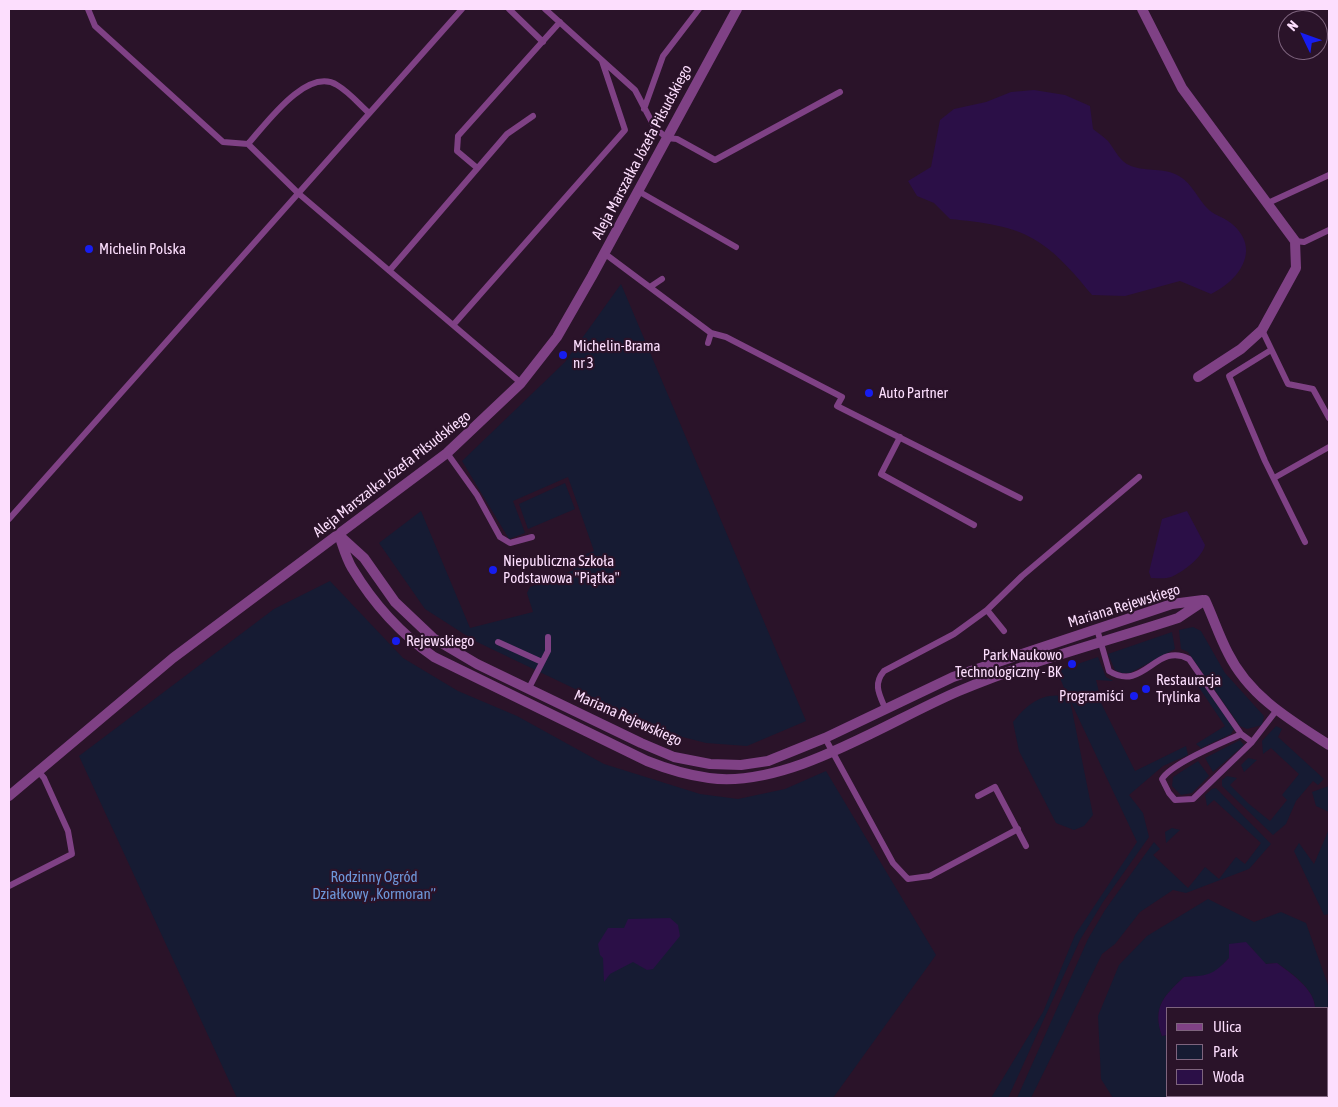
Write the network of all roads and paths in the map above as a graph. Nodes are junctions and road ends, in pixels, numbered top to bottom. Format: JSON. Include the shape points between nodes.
{"nodes":[{"id":1,"x":88,"y":9,"type":"edge"},
{"id":2,"x":462,"y":9,"type":"edge"},
{"id":3,"x":509,"y":9,"type":"edge"},
{"id":4,"x":545,"y":9,"type":"edge"},
{"id":5,"x":699,"y":9,"type":"edge"},
{"id":6,"x":737,"y":9,"type":"edge"},
{"id":7,"x":1142,"y":9,"type":"edge"},
{"id":8,"x":560,"y":22,"type":"junction"},
{"id":9,"x":543,"y":42,"type":"junction"},
{"id":10,"x":601,"y":59,"type":"junction"},
{"id":11,"x":840,"y":92,"type":"dead end"},
{"id":12,"x":644,"y":109,"type":"junction"},
{"id":13,"x":369,"y":113,"type":"junction"},
{"id":14,"x":533,"y":116,"type":"dead end"},
{"id":15,"x":667,"y":138,"type":"junction"},
{"id":16,"x":248,"y":144,"type":"junction"},
{"id":17,"x":476,"y":168,"type":"junction"},
{"id":18,"x":1329,"y":174,"type":"edge"},
{"id":19,"x":638,"y":191,"type":"junction"},
{"id":20,"x":298,"y":193,"type":"junction"},
{"id":21,"x":1268,"y":203,"type":"junction"},
{"id":22,"x":1329,"y":230,"type":"edge"},
{"id":23,"x":1294,"y":241,"type":"junction"},
{"id":24,"x":736,"y":247,"type":"dead end"},
{"id":25,"x":604,"y":253,"type":"junction"},
{"id":26,"x":390,"y":270,"type":"junction"},
{"id":27,"x":662,"y":280,"type":"dead end"},
{"id":28,"x":650,"y":288,"type":"junction"},
{"id":29,"x":454,"y":324,"type":"junction"},
{"id":30,"x":1262,"y":330,"type":"junction"},
{"id":31,"x":711,"y":333,"type":"junction"},
{"id":32,"x":708,"y":343,"type":"dead end"},
{"id":33,"x":1271,"y":350,"type":"junction"},
{"id":34,"x":1198,"y":377,"type":"dead end"},
{"id":35,"x":521,"y":383,"type":"junction"},
{"id":36,"x":1329,"y":418,"type":"edge"},
{"id":37,"x":900,"y":437,"type":"junction"},
{"id":38,"x":1329,"y":448,"type":"edge"},
{"id":39,"x":447,"y":453,"type":"junction"},
{"id":40,"x":1139,"y":477,"type":"dead end"},
{"id":41,"x":1274,"y":478,"type":"junction"},
{"id":42,"x":1020,"y":498,"type":"dead end"},
{"id":43,"x":9,"y":520,"type":"edge"},
{"id":44,"x":974,"y":525,"type":"dead end"},
{"id":45,"x":339,"y":535,"type":"junction"},
{"id":46,"x":532,"y":536,"type":"dead end"},
{"id":47,"x":1305,"y":542,"type":"dead end"},
{"id":48,"x":1205,"y":600,"type":"junction"},
{"id":49,"x":987,"y":610,"type":"junction"},
{"id":50,"x":1097,"y":629,"type":"junction"},
{"id":51,"x":1004,"y":631,"type":"dead end"},
{"id":52,"x":548,"y":636,"type":"dead end"},
{"id":53,"x":498,"y":642,"type":"dead end"},
{"id":54,"x":1101,"y":644,"type":"junction"},
{"id":55,"x":542,"y":662,"type":"junction"},
{"id":56,"x":529,"y":688,"type":"junction"},
{"id":57,"x":885,"y":708,"type":"junction"},
{"id":58,"x":1276,"y":711,"type":"junction"},
{"id":59,"x":1241,"y":734,"type":"junction"},
{"id":60,"x":825,"y":738,"type":"junction"},
{"id":61,"x":1252,"y":742,"type":"junction"},
{"id":62,"x":1329,"y":745,"type":"edge"},
{"id":63,"x":831,"y":751,"type":"junction"},
{"id":64,"x":38,"y":771,"type":"junction"},
{"id":65,"x":9,"y":796,"type":"edge"},
{"id":66,"x":978,"y":796,"type":"dead end"},
{"id":67,"x":1018,"y":829,"type":"junction"},
{"id":68,"x":1026,"y":846,"type":"dead end"},
{"id":69,"x":9,"y":886,"type":"edge"}],
"edges":[{"from":1,"to":16,"type":"lane","via":[[95,26],[223,142]]},
{"from":2,"to":13,"type":"lane"},
{"from":3,"to":9,"type":"lane"},
{"from":4,"to":8,"type":"lane"},
{"from":5,"to":12,"type":"lane","via":[[663,56]]},
{"from":6,"to":15,"type":"street","name":"Aleja Marszałka Józefa Piłsudskiego"},
{"from":7,"to":21,"type":"street","via":[[1182,88]]},
{"from":8,"to":9,"type":"lane"},
{"from":8,"to":10,"type":"lane"},
{"from":9,"to":17,"type":"lane","via":[[458,136],[457,150]]},
{"from":10,"to":12,"type":"lane","via":[[635,90]]},
{"from":10,"to":29,"type":"lane","via":[[625,130]]},
{"from":11,"to":15,"type":"lane","via":[[714,160]]},
{"from":12,"to":15,"type":"lane","via":[[654,128]]},
{"from":13,"to":16,"type":"lane","via":[[336,84],[314,82],[292,95]]},
{"from":13,"to":20,"type":"lane"},
{"from":14,"to":17,"type":"lane","via":[[507,134]]},
{"from":15,"to":19,"type":"street","name":"Aleja Marszałka Józefa Piłsudskiego"},
{"from":16,"to":20,"type":"lane"},
{"from":17,"to":26,"type":"lane"},
{"from":18,"to":21,"type":"lane"},
{"from":19,"to":24,"type":"lane"},
{"from":19,"to":25,"type":"street","name":"Aleja Marszałka Józefa Piłsudskiego"},
{"from":20,"to":26,"type":"lane"},
{"from":20,"to":43,"type":"lane"},
{"from":21,"to":23,"type":"street"},
{"from":22,"to":23,"type":"lane","via":[[1304,242]]},
{"from":23,"to":30,"type":"street","via":[[1296,268]]},
{"from":25,"to":28,"type":"lane"},
{"from":25,"to":35,"type":"street","name":"Aleja Marszałka Józefa Piłsudskiego","via":[[557,337]]},
{"from":26,"to":29,"type":"lane"},
{"from":27,"to":28,"type":"lane"},
{"from":28,"to":31,"type":"lane"},
{"from":29,"to":35,"type":"lane"},
{"from":30,"to":33,"type":"lane"},
{"from":30,"to":34,"type":"street","via":[[1241,349]]},
{"from":31,"to":32,"type":"lane"},
{"from":31,"to":37,"type":"lane","via":[[726,337],[842,397],[837,406]]},
{"from":33,"to":36,"type":"lane","via":[[1288,384],[1314,388]]},
{"from":33,"to":41,"type":"lane","via":[[1229,376]]},
{"from":35,"to":39,"type":"street","name":"Aleja Marszałka Józefa Piłsudskiego"},
{"from":37,"to":42,"type":"lane"},
{"from":37,"to":44,"type":"lane","via":[[881,474]]},
{"from":38,"to":41,"type":"lane"},
{"from":39,"to":45,"type":"street","name":"Aleja Marszałka Józefa Piłsudskiego"},
{"from":39,"to":46,"type":"lane","via":[[500,537],[510,543]]},
{"from":40,"to":49,"type":"lane","via":[[1022,576]]},
{"from":41,"to":47,"type":"lane"},
{"from":45,"to":56,"type":"street","name":"Mariana Rejewskiego","via":[[364,558],[395,602],[433,638]]},
{"from":45,"to":63,"type":"street","name":"Mariana Rejewskiego","via":[[351,567],[386,614],[416,644],[460,670],[647,762],[709,778],[737,779],[786,771]]},
{"from":45,"to":64,"type":"street","name":"Aleja Marszałka Józefa Piłsudskiego","via":[[173,658]]},
{"from":48,"to":50,"type":"street","name":"Mariana Rejewskiego","via":[[1172,604]]},
{"from":48,"to":54,"type":"street","name":"Mariana Rejewskiego","via":[[1178,618]]},
{"from":48,"to":58,"type":"street","via":[[1228,654],[1248,684]]},
{"from":49,"to":51,"type":"lane"},
{"from":49,"to":57,"type":"lane","via":[[946,639],[884,671],[877,679],[877,689]]},
{"from":50,"to":54,"type":"lane"},
{"from":50,"to":57,"type":"street","name":"Mariana Rejewskiego","via":[[953,677]]},
{"from":52,"to":55,"type":"lane","via":[[548,651]]},
{"from":53,"to":55,"type":"lane"},
{"from":54,"to":59,"type":"lane","via":[[1110,671],[1120,677],[1130,678],[1171,655],[1179,654],[1189,659]]},
{"from":54,"to":63,"type":"street","name":"Mariana Rejewskiego","via":[[960,691]]},
{"from":55,"to":56,"type":"lane"},
{"from":56,"to":60,"type":"street","name":"Mariana Rejewskiego","via":[[641,744],[674,757],[710,764],[741,765],[768,761]]},
{"from":57,"to":60,"type":"street","name":"Mariana Rejewskiego"},
{"from":58,"to":61,"type":"lane"},
{"from":58,"to":62,"type":"street"},
{"from":59,"to":61,"type":"lane"},
{"from":59,"to":61,"type":"lane","via":[[1167,772],[1162,779],[1175,800],[1193,799]]},
{"from":60,"to":63,"type":"lane"},
{"from":63,"to":67,"type":"lane","via":[[892,863],[908,879],[930,876]]},
{"from":64,"to":65,"type":"street","name":"Aleja Marszałka Józefa Piłsudskiego"},
{"from":64,"to":69,"type":"lane","via":[[68,831],[72,854]]},
{"from":66,"to":67,"type":"lane","via":[[995,787]]},
{"from":67,"to":68,"type":"lane"}]}
